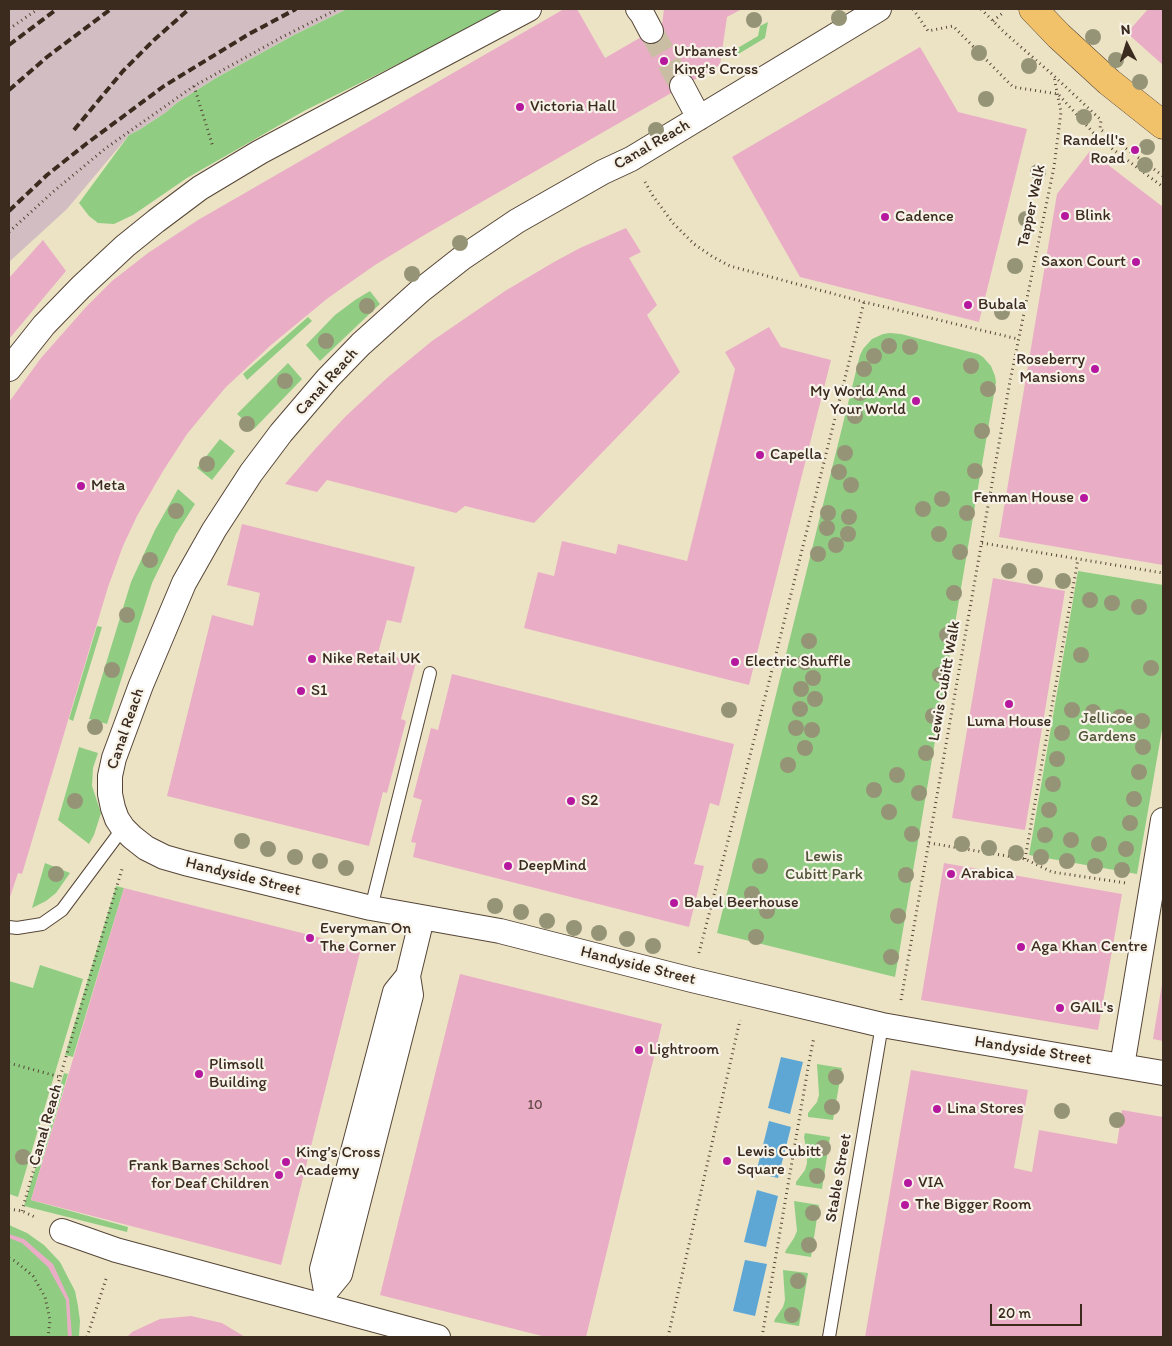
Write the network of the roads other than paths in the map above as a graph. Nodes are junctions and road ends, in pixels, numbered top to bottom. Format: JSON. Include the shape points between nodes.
{"nodes":[{"id":1,"x":529,"y":9,"type":"edge"},
{"id":2,"x":638,"y":9,"type":"edge"},
{"id":3,"x":879,"y":9,"type":"edge"},
{"id":4,"x":1033,"y":9,"type":"edge"},
{"id":5,"x":651,"y":31,"type":"tunnel mouth"},
{"id":6,"x":682,"y":86,"type":"tunnel mouth"},
{"id":7,"x":698,"y":118,"type":"junction"},
{"id":8,"x":1163,"y":125,"type":"edge"},
{"id":9,"x":9,"y":369,"type":"edge"},
{"id":10,"x":430,"y":673,"type":"dead end"},
{"id":11,"x":1163,"y":820,"type":"edge"},
{"id":12,"x":128,"y":833,"type":"junction"},
{"id":13,"x":371,"y":908,"type":"junction"},
{"id":14,"x":422,"y":918,"type":"junction"},
{"id":15,"x":9,"y":928,"type":"edge"},
{"id":16,"x":889,"y":1026,"type":"junction"},
{"id":17,"x":1122,"y":1066,"type":"junction"},
{"id":18,"x":1163,"y":1073,"type":"edge"},
{"id":19,"x":62,"y":1231,"type":"dead end"},
{"id":20,"x":324,"y":1298,"type":"junction"},
{"id":21,"x":438,"y":1337,"type":"edge"},
{"id":22,"x":828,"y":1337,"type":"edge"}],
"edges":[{"from":1,"to":9,"type":"street","via":[[260,152],[200,188],[125,246],[80,287]]},
{"from":2,"to":5,"type":"street"},
{"from":3,"to":7,"type":"street","name":"Canal Reach"},
{"from":4,"to":8,"type":"main road","via":[[1109,82]]},
{"from":6,"to":7,"type":"street"},
{"from":7,"to":12,"type":"street","name":"Canal Reach","via":[[517,221],[462,258],[361,344],[287,426],[226,510],[195,563],[141,685],[110,776],[113,808]]},
{"from":10,"to":13,"type":"lane"},
{"from":11,"to":17,"type":"street"},
{"from":12,"to":13,"type":"street","name":"Handyside Street","via":[[164,857]]},
{"from":12,"to":15,"type":"lane","via":[[62,910],[42,924]]},
{"from":13,"to":14,"type":"street","name":"Handyside Street"},
{"from":14,"to":16,"type":"street","name":"Handyside Street","via":[[500,931]]},
{"from":14,"to":20,"type":"street","via":[[408,976],[395,992],[322,1269]]},
{"from":16,"to":17,"type":"street","name":"Handyside Street"},
{"from":16,"to":22,"type":"lane","name":"Stable Street"},
{"from":17,"to":18,"type":"street","name":"Handyside Street"},
{"from":19,"to":20,"type":"street","via":[[116,1250]]},
{"from":20,"to":21,"type":"street"}]}
